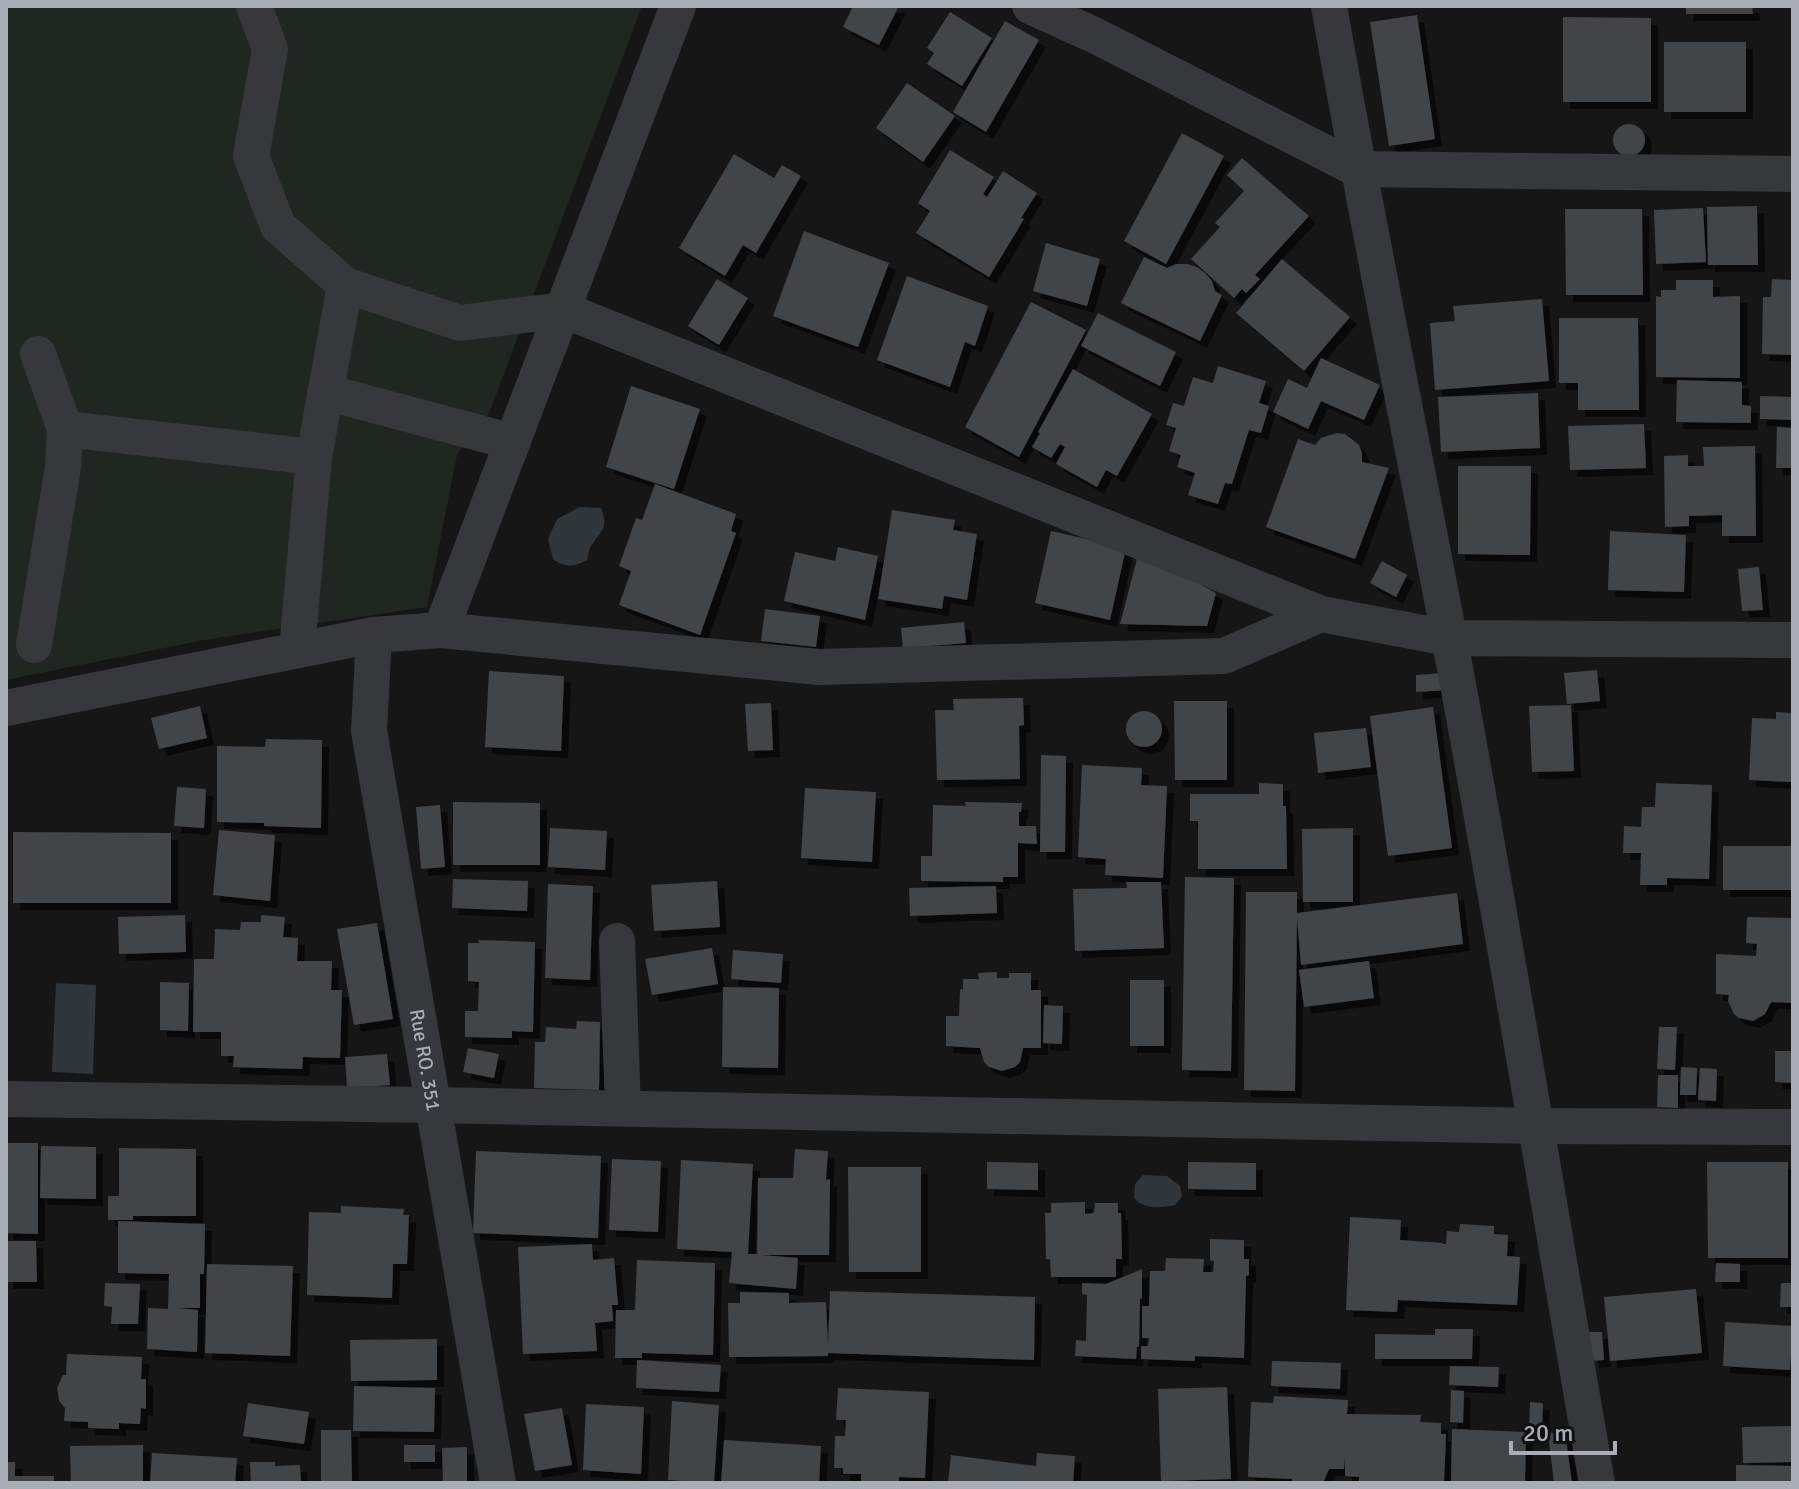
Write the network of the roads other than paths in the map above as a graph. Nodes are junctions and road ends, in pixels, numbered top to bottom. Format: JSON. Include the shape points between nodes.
{"nodes":[{"id":1,"x":254,"y":6,"type":"edge"},
{"id":2,"x":678,"y":6,"type":"edge"},
{"id":3,"x":1030,"y":6,"type":"edge"},
{"id":4,"x":1329,"y":6,"type":"edge"},
{"id":5,"x":1357,"y":169,"type":"junction"},
{"id":6,"x":1793,"y":174,"type":"edge"},
{"id":7,"x":345,"y":285,"type":"junction"},
{"id":8,"x":564,"y":310,"type":"junction"},
{"id":9,"x":38,"y":354,"type":"dead end"},
{"id":10,"x":325,"y":392,"type":"junction"},
{"id":11,"x":65,"y":429,"type":"junction"},
{"id":12,"x":513,"y":442,"type":"junction"},
{"id":13,"x":314,"y":457,"type":"junction"},
{"id":14,"x":1321,"y":614,"type":"junction"},
{"id":15,"x":441,"y":630,"type":"junction"},
{"id":16,"x":374,"y":635,"type":"junction"},
{"id":17,"x":1449,"y":638,"type":"junction"},
{"id":18,"x":1793,"y":640,"type":"edge"},
{"id":19,"x":34,"y":645,"type":"dead end"},
{"id":20,"x":297,"y":650,"type":"junction"},
{"id":21,"x":6,"y":708,"type":"edge"},
{"id":22,"x":617,"y":941,"type":"dead end"},
{"id":23,"x":6,"y":1099,"type":"edge"},
{"id":24,"x":432,"y":1105,"type":"junction"},
{"id":25,"x":623,"y":1108,"type":"junction"},
{"id":26,"x":1536,"y":1126,"type":"junction"},
{"id":27,"x":1793,"y":1127,"type":"edge"},
{"id":28,"x":498,"y":1483,"type":"edge"},
{"id":29,"x":1597,"y":1483,"type":"edge"}],
"edges":[{"from":1,"to":7,"type":"street","via":[[270,49],[251,156],[278,226]]},
{"from":2,"to":8,"type":"street"},
{"from":3,"to":5,"type":"street"},
{"from":4,"to":5,"type":"street"},
{"from":5,"to":6,"type":"street"},
{"from":5,"to":17,"type":"street"},
{"from":7,"to":8,"type":"street","via":[[460,323]]},
{"from":7,"to":10,"type":"street"},
{"from":8,"to":12,"type":"street"},
{"from":8,"to":14,"type":"street"},
{"from":9,"to":11,"type":"street"},
{"from":10,"to":12,"type":"street"},
{"from":10,"to":13,"type":"street"},
{"from":11,"to":13,"type":"street"},
{"from":11,"to":19,"type":"street"},
{"from":12,"to":15,"type":"street"},
{"from":13,"to":20,"type":"street"},
{"from":14,"to":15,"type":"street","via":[[1224,656],[819,667]]},
{"from":14,"to":17,"type":"street"},
{"from":15,"to":16,"type":"street"},
{"from":16,"to":20,"type":"street"},
{"from":16,"to":24,"type":"street","name":"Rue RO. 351","via":[[369,731]]},
{"from":17,"to":18,"type":"street"},
{"from":17,"to":26,"type":"street"},
{"from":20,"to":21,"type":"street"},
{"from":22,"to":25,"type":"street"},
{"from":23,"to":24,"type":"street"},
{"from":24,"to":25,"type":"street"},
{"from":24,"to":28,"type":"street","name":"Rue RO. 351"},
{"from":25,"to":26,"type":"street"},
{"from":26,"to":27,"type":"street"},
{"from":26,"to":29,"type":"street"}]}
